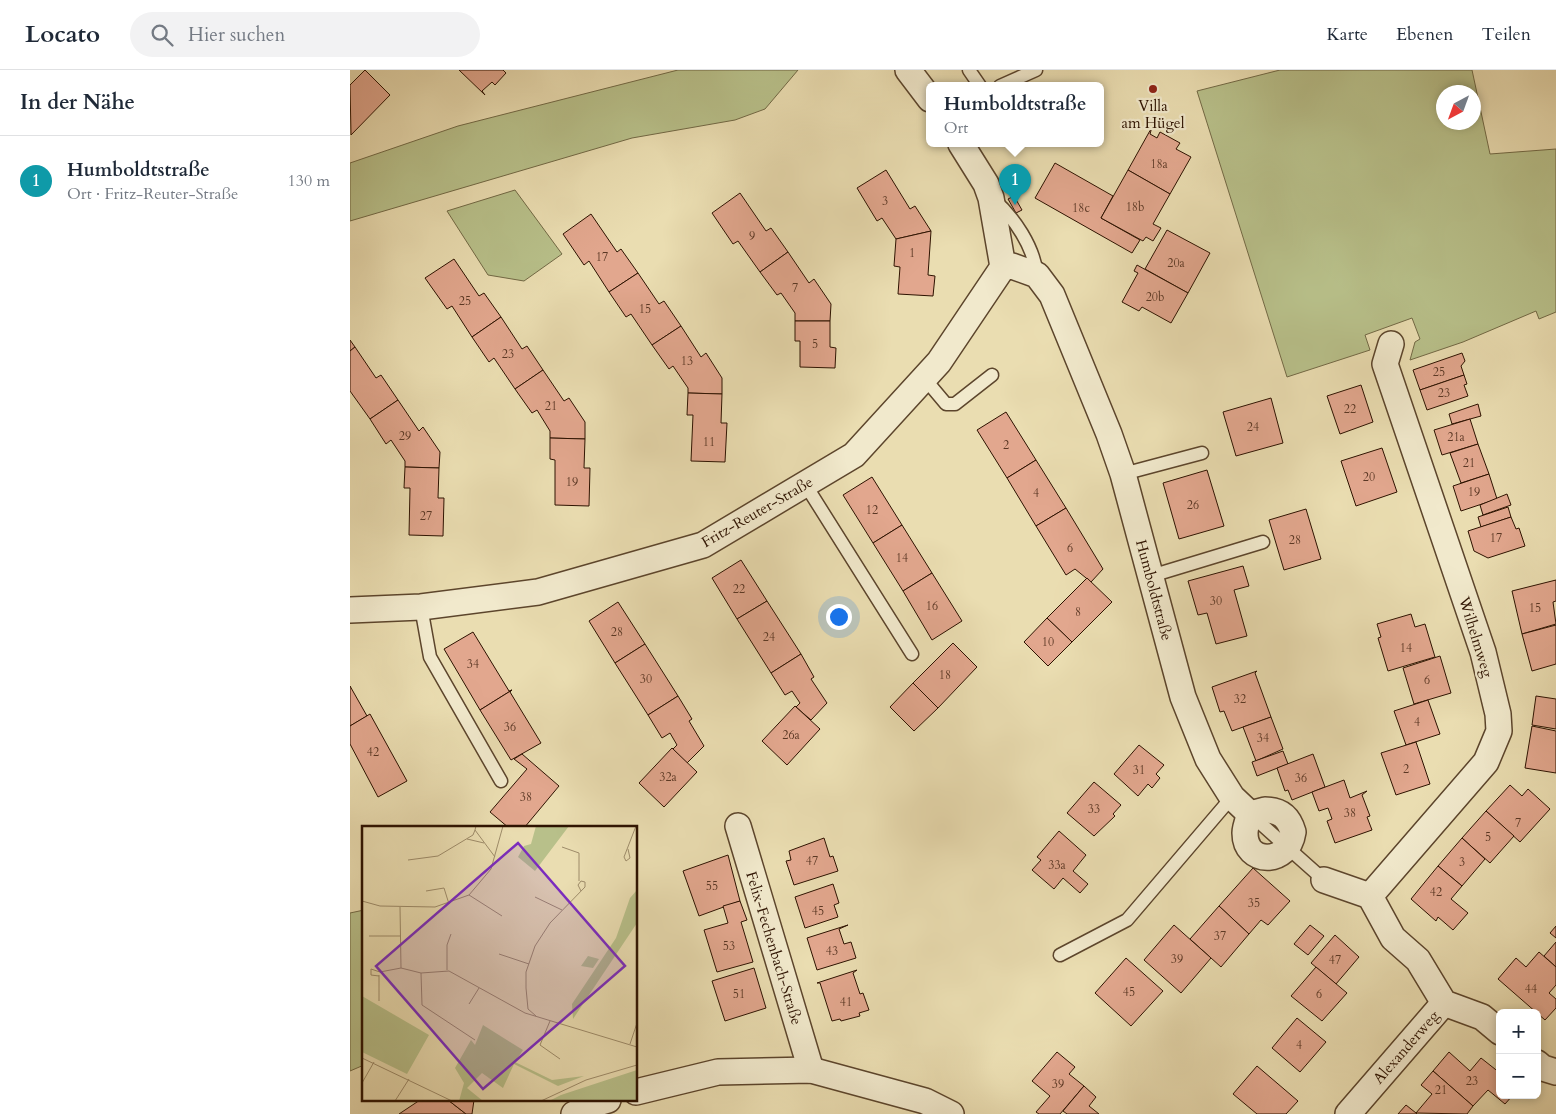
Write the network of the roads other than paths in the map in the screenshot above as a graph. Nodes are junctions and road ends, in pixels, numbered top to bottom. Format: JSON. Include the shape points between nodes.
{"nodes":[{"id":1,"x":908,"y":70,"type":"edge"},
{"id":2,"x":969,"y":70,"type":"edge"},
{"id":3,"x":1036,"y":70,"type":"edge"},
{"id":4,"x":977,"y":82,"type":"edge"},
{"id":5,"x":1009,"y":82,"type":"edge"},
{"id":6,"x":926,"y":94,"type":"edge"},
{"id":7,"x":963,"y":147,"type":"edge"},
{"id":8,"x":991,"y":198,"type":"junction"},
{"id":9,"x":1003,"y":268,"type":"junction"},
{"id":10,"x":1037,"y":275,"type":"junction"},
{"id":11,"x":1391,"y":344,"type":"dead end"},
{"id":12,"x":992,"y":375,"type":"dead end"},
{"id":13,"x":926,"y":380,"type":"junction"},
{"id":14,"x":1202,"y":453,"type":"dead end"},
{"id":15,"x":1123,"y":474,"type":"junction"},
{"id":16,"x":805,"y":484,"type":"junction"},
{"id":17,"x":1263,"y":542,"type":"dead end"},
{"id":18,"x":1151,"y":576,"type":"junction"},
{"id":19,"x":421,"y":606,"type":"junction"},
{"id":20,"x":350,"y":610,"type":"edge"},
{"id":21,"x":912,"y":654,"type":"dead end"},
{"id":22,"x":501,"y":781,"type":"dead end"},
{"id":23,"x":1232,"y":797,"type":"junction"},
{"id":24,"x":1250,"y":814,"type":"junction"},
{"id":25,"x":738,"y":826,"type":"dead end"},
{"id":26,"x":1288,"y":848,"type":"junction"},
{"id":27,"x":1324,"y":880,"type":"joint"},
{"id":28,"x":1370,"y":896,"type":"junction"},
{"id":29,"x":1060,"y":955,"type":"dead end"},
{"id":30,"x":1444,"y":1003,"type":"junction"},
{"id":31,"x":1496,"y":1029,"type":"edge"},
{"id":32,"x":1541,"y":1066,"type":"edge"},
{"id":33,"x":811,"y":1070,"type":"junction"},
{"id":34,"x":1556,"y":1072,"type":"edge"},
{"id":35,"x":638,"y":1092,"type":"edge"},
{"id":36,"x":603,"y":1102,"type":"edge"},
{"id":37,"x":944,"y":1112,"type":"edge"},
{"id":38,"x":574,"y":1114,"type":"edge"},
{"id":39,"x":1348,"y":1114,"type":"edge"}],
"edges":[{"from":1,"to":6,"type":"street"},
{"from":2,"to":4,"type":"lane"},
{"from":3,"to":5,"type":"lane"},
{"from":7,"to":8,"type":"street"},
{"from":8,"to":9,"type":"street"},
{"from":8,"to":10,"type":"lane","via":[[1008,212],[1035,261]]},
{"from":9,"to":10,"type":"street","via":[[1012,266]]},
{"from":9,"to":13,"type":"street","name":"Fritz-Reuter-Straße"},
{"from":10,"to":15,"type":"street","name":"Humboldtstraße","via":[[1052,295],[1075,347]]},
{"from":11,"to":28,"type":"street","name":"Wilhelmweg","via":[[1385,364],[1483,652],[1499,731],[1486,762]]},
{"from":12,"to":13,"type":"lane","via":[[954,404],[946,404]]},
{"from":13,"to":16,"type":"street","name":"Fritz-Reuter-Straße","via":[[854,455]]},
{"from":14,"to":15,"type":"lane"},
{"from":15,"to":18,"type":"street","name":"Humboldtstraße"},
{"from":16,"to":19,"type":"street","name":"Fritz-Reuter-Straße","via":[[703,545],[538,592]]},
{"from":16,"to":21,"type":"lane"},
{"from":17,"to":18,"type":"lane"},
{"from":18,"to":23,"type":"street","name":"Humboldtstraße","via":[[1183,697],[1208,759]]},
{"from":19,"to":20,"type":"street","name":"Fritz-Reuter-Straße"},
{"from":19,"to":22,"type":"lane","via":[[430,657]]},
{"from":23,"to":24,"type":"street","name":"Humboldtstraße"},
{"from":23,"to":29,"type":"lane","via":[[1127,920]]},
{"from":24,"to":26,"type":"street","via":[[1273,810],[1287,818],[1293,832]]},
{"from":24,"to":26,"type":"street","via":[[1245,831],[1254,852],[1268,858],[1276,857]]},
{"from":25,"to":33,"type":"street","name":"Felix-Fechenbach-Straße"},
{"from":26,"to":27,"type":"lane"},
{"from":27,"to":28,"type":"street"},
{"from":28,"to":30,"type":"street","via":[[1393,938],[1418,960]]},
{"from":30,"to":31,"type":"street","via":[[1482,1017]]},
{"from":30,"to":39,"type":"street","name":"Alexanderweg"},
{"from":32,"to":34,"type":"street"},
{"from":33,"to":35,"type":"street","via":[[718,1072]]},
{"from":33,"to":37,"type":"street","via":[[925,1101]]},
{"from":36,"to":38,"type":"street"}]}
